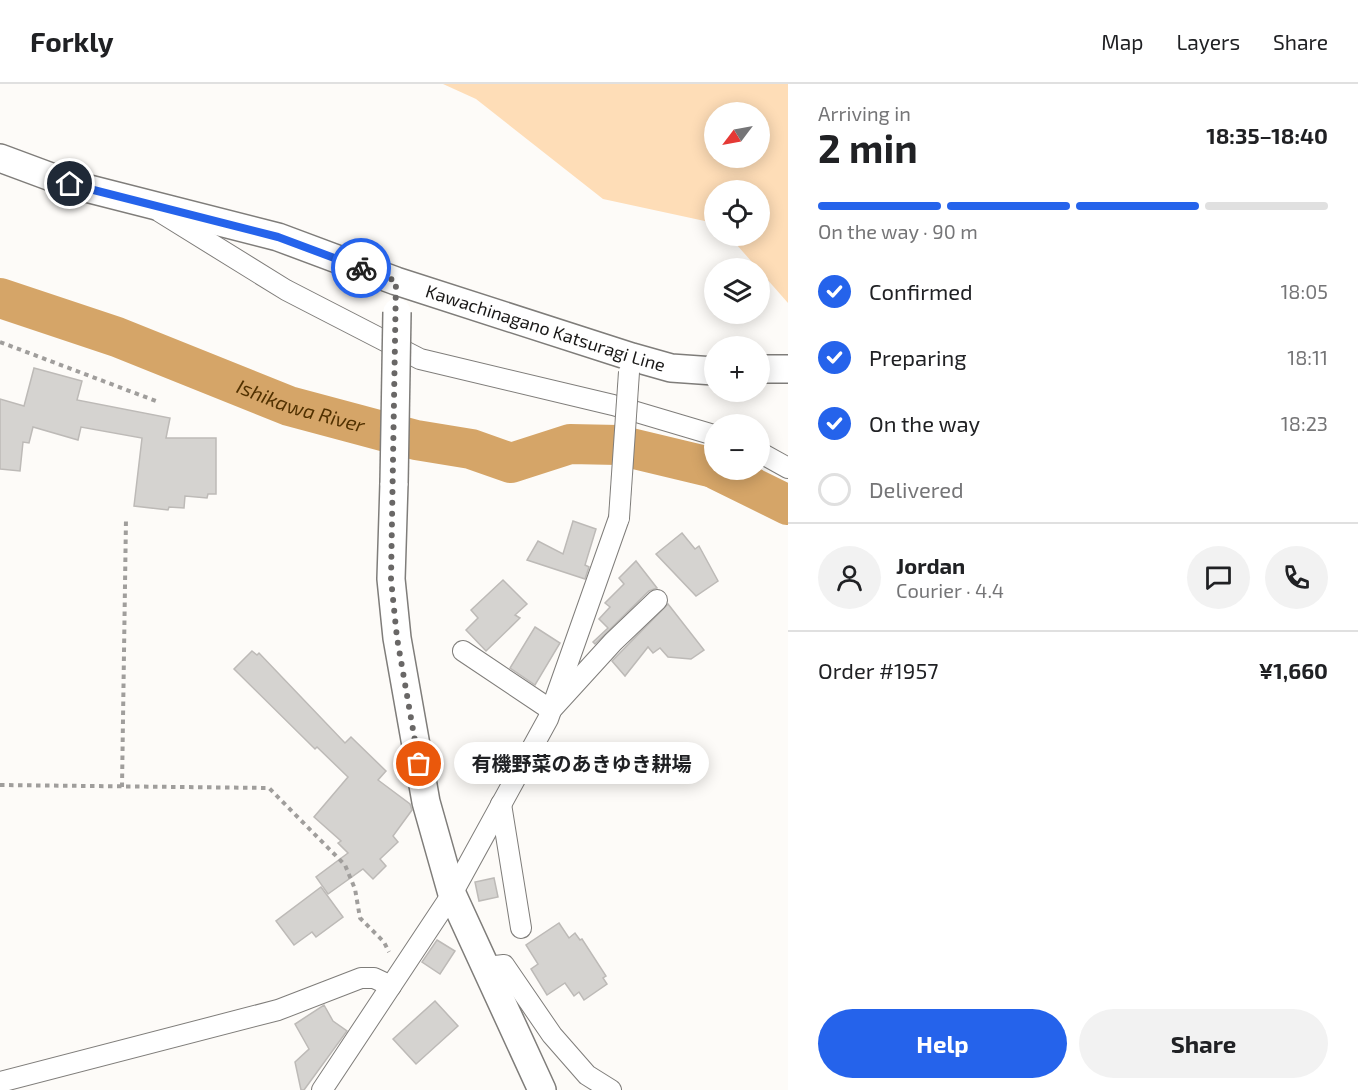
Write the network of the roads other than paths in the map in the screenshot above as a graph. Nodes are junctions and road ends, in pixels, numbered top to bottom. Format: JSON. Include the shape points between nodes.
{"nodes":[{"id":1,"x":0,"y":158,"type":"edge"},
{"id":2,"x":147,"y":203,"type":"junction"},
{"id":3,"x":396,"y":281,"type":"junction"},
{"id":4,"x":630,"y":364,"type":"junction"},
{"id":5,"x":770,"y":369,"type":"edge"},
{"id":6,"x":788,"y":369,"type":"edge"},
{"id":7,"x":704,"y":370,"type":"edge"},
{"id":8,"x":704,"y":432,"type":"edge"},
{"id":9,"x":770,"y":458,"type":"edge"},
{"id":10,"x":788,"y":468,"type":"edge"},
{"id":11,"x":657,"y":600,"type":"dead end"},
{"id":12,"x":463,"y":651,"type":"dead end"},
{"id":13,"x":551,"y":710,"type":"junction"},
{"id":14,"x":501,"y":804,"type":"junction"},
{"id":15,"x":452,"y":894,"type":"junction"},
{"id":16,"x":521,"y":928,"type":"dead end"},
{"id":17,"x":487,"y":967,"type":"junction"},
{"id":18,"x":395,"y":980,"type":"junction"},
{"id":19,"x":0,"y":1082,"type":"edge"},
{"id":20,"x":322,"y":1090,"type":"edge"},
{"id":21,"x":542,"y":1090,"type":"edge"},
{"id":22,"x":610,"y":1090,"type":"edge"}],
"edges":[{"from":1,"to":2,"type":"street","name":"Kawachinagano Katsuragi Line","via":[[70,184]]},
{"from":2,"to":3,"type":"street","name":"Kawachinagano Katsuragi Line","via":[[278,237]]},
{"from":2,"to":8,"type":"street","via":[[286,290],[420,359],[612,405]]},
{"from":3,"to":4,"type":"street","name":"Kawachinagano Katsuragi Line"},
{"from":3,"to":15,"type":"street","bridge":true,"via":[[391,579],[397,638],[426,802]]},
{"from":4,"to":7,"type":"street","name":"Kawachinagano Katsuragi Line"},
{"from":4,"to":13,"type":"street","bridge":true,"via":[[619,518]]},
{"from":5,"to":6,"type":"street"},
{"from":9,"to":10,"type":"street"},
{"from":11,"to":13,"type":"street"},
{"from":12,"to":13,"type":"street"},
{"from":13,"to":14,"type":"street"},
{"from":14,"to":15,"type":"street"},
{"from":14,"to":16,"type":"street"},
{"from":15,"to":17,"type":"street"},
{"from":15,"to":18,"type":"street"},
{"from":17,"to":21,"type":"street"},
{"from":17,"to":22,"type":"street","via":[[504,965],[552,1035],[586,1075]]},
{"from":18,"to":19,"type":"street","via":[[361,978],[278,1010]]},
{"from":18,"to":20,"type":"street"}]}
